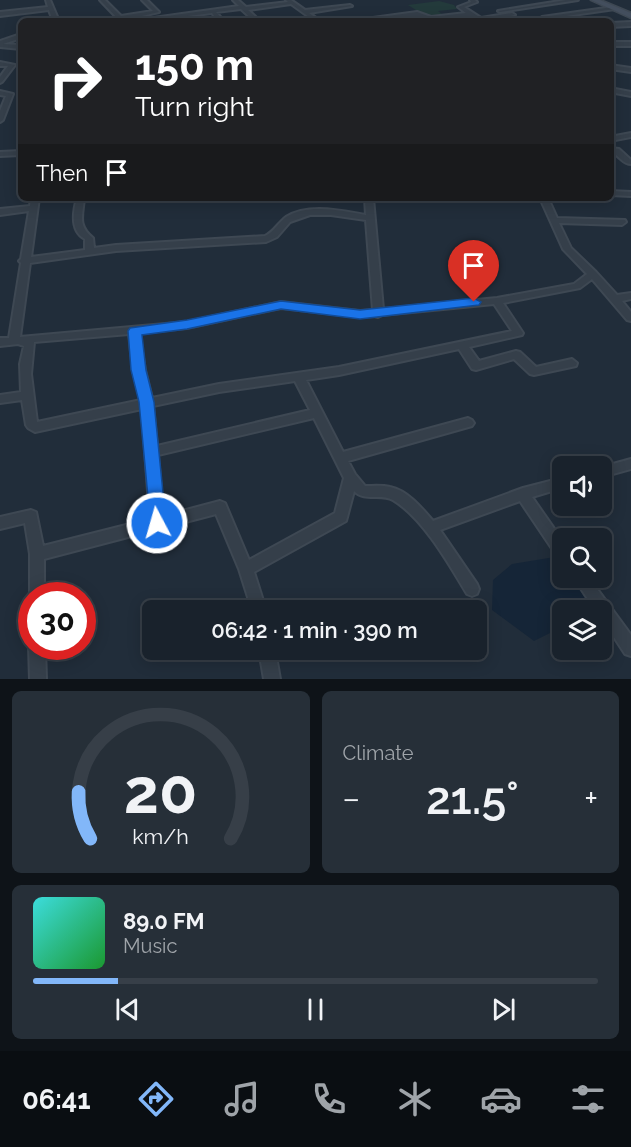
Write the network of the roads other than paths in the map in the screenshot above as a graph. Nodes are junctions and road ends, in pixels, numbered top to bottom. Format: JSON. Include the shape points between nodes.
{"nodes":[{"id":1,"x":48,"y":0,"type":"edge"},
{"id":2,"x":102,"y":0,"type":"edge"},
{"id":3,"x":144,"y":0,"type":"edge"},
{"id":4,"x":472,"y":0,"type":"edge"},
{"id":5,"x":576,"y":0,"type":"edge"},
{"id":6,"x":594,"y":0,"type":"edge"},
{"id":7,"x":289,"y":1,"type":"edge"},
{"id":8,"x":270,"y":2,"type":"edge"},
{"id":9,"x":208,"y":5,"type":"dead end"},
{"id":10,"x":240,"y":5,"type":"edge"},
{"id":11,"x":350,"y":6,"type":"dead end"},
{"id":12,"x":51,"y":8,"type":"junction"},
{"id":13,"x":613,"y":8,"type":"junction"},
{"id":14,"x":213,"y":11,"type":"junction"},
{"id":15,"x":156,"y":12,"type":"junction"},
{"id":16,"x":303,"y":12,"type":"junction"},
{"id":17,"x":0,"y":14,"type":"edge"},
{"id":18,"x":470,"y":14,"type":"junction"},
{"id":19,"x":423,"y":16,"type":"junction"},
{"id":20,"x":631,"y":16,"type":"edge"},
{"id":21,"x":166,"y":17,"type":"junction"},
{"id":22,"x":545,"y":17,"type":"dead end"},
{"id":23,"x":55,"y":18,"type":"edge"},
{"id":24,"x":120,"y":18,"type":"edge"},
{"id":25,"x":130,"y":18,"type":"edge"},
{"id":26,"x":158,"y":18,"type":"edge"},
{"id":27,"x":218,"y":18,"type":"edge"},
{"id":28,"x":254,"y":18,"type":"edge"},
{"id":29,"x":313,"y":18,"type":"edge"},
{"id":30,"x":380,"y":18,"type":"edge"},
{"id":31,"x":407,"y":18,"type":"edge"},
{"id":32,"x":432,"y":18,"type":"edge"},
{"id":33,"x":450,"y":18,"type":"edge"},
{"id":34,"x":477,"y":18,"type":"edge"},
{"id":35,"x":493,"y":18,"type":"edge"},
{"id":36,"x":631,"y":24,"type":"edge"},
{"id":37,"x":614,"y":25,"type":"edge"},
{"id":38,"x":18,"y":37,"type":"edge"},
{"id":39,"x":0,"y":44,"type":"edge"},
{"id":40,"x":614,"y":44,"type":"edge"},
{"id":41,"x":631,"y":44,"type":"edge"},
{"id":42,"x":18,"y":47,"type":"edge"},
{"id":43,"x":0,"y":64,"type":"edge"},
{"id":44,"x":18,"y":68,"type":"edge"},
{"id":45,"x":614,"y":68,"type":"edge"},
{"id":46,"x":9,"y":69,"type":"junction"},
{"id":47,"x":631,"y":70,"type":"edge"},
{"id":48,"x":0,"y":81,"type":"edge"},
{"id":49,"x":614,"y":91,"type":"edge"},
{"id":50,"x":0,"y":93,"type":"edge"},
{"id":51,"x":18,"y":93,"type":"edge"},
{"id":52,"x":10,"y":94,"type":"junction"},
{"id":53,"x":631,"y":94,"type":"edge"},
{"id":54,"x":0,"y":120,"type":"edge"},
{"id":55,"x":631,"y":135,"type":"edge"},
{"id":56,"x":614,"y":138,"type":"edge"},
{"id":57,"x":614,"y":151,"type":"edge"},
{"id":58,"x":18,"y":153,"type":"edge"},
{"id":59,"x":0,"y":154,"type":"edge"},
{"id":60,"x":629,"y":162,"type":"dead end"},
{"id":61,"x":614,"y":193,"type":"edge"},
{"id":62,"x":631,"y":194,"type":"edge"},
{"id":63,"x":80,"y":201,"type":"edge"},
{"id":64,"x":369,"y":201,"type":"edge"},
{"id":65,"x":545,"y":201,"type":"edge"},
{"id":66,"x":33,"y":203,"type":"edge"},
{"id":67,"x":0,"y":212,"type":"edge"},
{"id":68,"x":371,"y":218,"type":"junction"},
{"id":69,"x":554,"y":220,"type":"junction"},
{"id":70,"x":622,"y":222,"type":"dead end"},
{"id":71,"x":90,"y":252,"type":"junction"},
{"id":72,"x":24,"y":261,"type":"junction"},
{"id":73,"x":593,"y":274,"type":"junction"},
{"id":74,"x":631,"y":296,"type":"edge"},
{"id":75,"x":614,"y":299,"type":"junction"},
{"id":76,"x":497,"y":302,"type":"junction"},
{"id":77,"x":378,"y":314,"type":"junction"},
{"id":78,"x":631,"y":318,"type":"edge"},
{"id":79,"x":134,"y":331,"type":"junction"},
{"id":80,"x":14,"y":339,"type":"junction"},
{"id":81,"x":0,"y":342,"type":"edge"},
{"id":82,"x":461,"y":344,"type":"junction"},
{"id":83,"x":572,"y":363,"type":"dead end"},
{"id":84,"x":298,"y":376,"type":"junction"},
{"id":85,"x":28,"y":395,"type":"junction"},
{"id":86,"x":0,"y":399,"type":"edge"},
{"id":87,"x":147,"y":402,"type":"junction"},
{"id":88,"x":317,"y":413,"type":"junction"},
{"id":89,"x":468,"y":423,"type":"dead end"},
{"id":90,"x":151,"y":452,"type":"junction"},
{"id":91,"x":339,"y":458,"type":"junction"},
{"id":92,"x":631,"y":464,"type":"edge"},
{"id":93,"x":612,"y":469,"type":"edge"},
{"id":94,"x":350,"y":478,"type":"junction"},
{"id":95,"x":552,"y":486,"type":"edge"},
{"id":96,"x":522,"y":494,"type":"junction"},
{"id":97,"x":0,"y":523,"type":"edge"},
{"id":98,"x":157,"y":523,"type":"junction"},
{"id":99,"x":429,"y":528,"type":"junction"},
{"id":100,"x":552,"y":537,"type":"edge"},
{"id":101,"x":37,"y":554,"type":"junction"},
{"id":102,"x":246,"y":569,"type":"junction"},
{"id":103,"x":37,"y":582,"type":"edge"},
{"id":104,"x":588,"y":588,"type":"edge"},
{"id":105,"x":472,"y":589,"type":"dead end"},
{"id":106,"x":256,"y":600,"type":"edge"},
{"id":107,"x":631,"y":648,"type":"edge"},
{"id":108,"x":37,"y":660,"type":"edge"},
{"id":109,"x":269,"y":660,"type":"edge"},
{"id":110,"x":38,"y":679,"type":"edge"},
{"id":111,"x":272,"y":679,"type":"edge"}],
"edges":[{"from":1,"to":12,"type":"street"},
{"from":2,"to":24,"type":"street"},
{"from":3,"to":15,"type":"street"},
{"from":4,"to":18,"type":"street","via":[[475,2],[460,5]]},
{"from":5,"to":35,"type":"street","via":[[501,11],[512,15]]},
{"from":6,"to":13,"type":"street"},
{"from":7,"to":10,"type":"street"},
{"from":7,"to":16,"type":"street"},
{"from":8,"to":10,"type":"street"},
{"from":9,"to":10,"type":"street"},
{"from":10,"to":14,"type":"street"},
{"from":10,"to":28,"type":"street"},
{"from":11,"to":16,"type":"street"},
{"from":12,"to":17,"type":"street"},
{"from":12,"to":23,"type":"street"},
{"from":13,"to":20,"type":"street"},
{"from":13,"to":22,"type":"street"},
{"from":14,"to":21,"type":"street"},
{"from":14,"to":27,"type":"street"},
{"from":15,"to":21,"type":"street"},
{"from":15,"to":25,"type":"street"},
{"from":16,"to":29,"type":"street"},
{"from":18,"to":33,"type":"street"},
{"from":18,"to":34,"type":"street"},
{"from":19,"to":30,"type":"street"},
{"from":19,"to":31,"type":"street"},
{"from":19,"to":32,"type":"street"},
{"from":21,"to":26,"type":"street"},
{"from":36,"to":37,"type":"street"},
{"from":38,"to":39,"type":"street"},
{"from":39,"to":42,"type":"street"},
{"from":40,"to":41,"type":"street"},
{"from":43,"to":46,"type":"street","via":[[11,64]]},
{"from":44,"to":46,"type":"street"},
{"from":45,"to":47,"type":"street"},
{"from":46,"to":48,"type":"street"},
{"from":49,"to":53,"type":"street"},
{"from":50,"to":52,"type":"street"},
{"from":51,"to":52,"type":"street"},
{"from":52,"to":54,"type":"street"},
{"from":55,"to":56,"type":"street"},
{"from":57,"to":60,"type":"street"},
{"from":58,"to":59,"type":"street"},
{"from":61,"to":62,"type":"street"},
{"from":63,"to":71,"type":"street","via":[[79,229],[89,238]]},
{"from":64,"to":68,"type":"street"},
{"from":65,"to":69,"type":"street"},
{"from":66,"to":67,"type":"street"},
{"from":66,"to":72,"type":"street"},
{"from":68,"to":71,"type":"street","via":[[301,214],[289,219],[274,237],[266,239]]},
{"from":68,"to":77,"type":"street"},
{"from":69,"to":70,"type":"street"},
{"from":69,"to":73,"type":"street","via":[[567,249]]},
{"from":71,"to":72,"type":"street"},
{"from":72,"to":80,"type":"street"},
{"from":73,"to":75,"type":"street"},
{"from":73,"to":76,"type":"street","via":[[577,286]]},
{"from":74,"to":75,"type":"street"},
{"from":75,"to":78,"type":"street"},
{"from":76,"to":77,"type":"street"},
{"from":76,"to":82,"type":"street","via":[[519,333]]},
{"from":77,"to":79,"type":"street","via":[[281,305],[187,325]]},
{"from":79,"to":80,"type":"street"},
{"from":79,"to":87,"type":"street"},
{"from":80,"to":81,"type":"street"},
{"from":80,"to":85,"type":"street","via":[[30,344],[26,354]]},
{"from":82,"to":83,"type":"street","via":[[476,366],[516,355],[534,371]]},
{"from":82,"to":84,"type":"street"},
{"from":84,"to":87,"type":"street"},
{"from":84,"to":88,"type":"street"},
{"from":85,"to":86,"type":"street"},
{"from":85,"to":87,"type":"street","via":[[32,425],[41,427]]},
{"from":87,"to":90,"type":"street"},
{"from":88,"to":90,"type":"street"},
{"from":88,"to":91,"type":"street"},
{"from":89,"to":91,"type":"street"},
{"from":90,"to":98,"type":"street"},
{"from":91,"to":94,"type":"street"},
{"from":92,"to":93,"type":"street"},
{"from":94,"to":99,"type":"street","via":[[367,492],[398,496]]},
{"from":94,"to":102,"type":"street","via":[[341,517]]},
{"from":95,"to":96,"type":"street"},
{"from":96,"to":99,"type":"street"},
{"from":96,"to":100,"type":"street"},
{"from":97,"to":101,"type":"street","via":[[31,516]]},
{"from":98,"to":101,"type":"street"},
{"from":98,"to":102,"type":"street","via":[[220,507]]},
{"from":99,"to":105,"type":"street"},
{"from":101,"to":103,"type":"street"},
{"from":102,"to":106,"type":"street"},
{"from":104,"to":107,"type":"street"},
{"from":108,"to":110,"type":"street"},
{"from":109,"to":111,"type":"street"}]}
